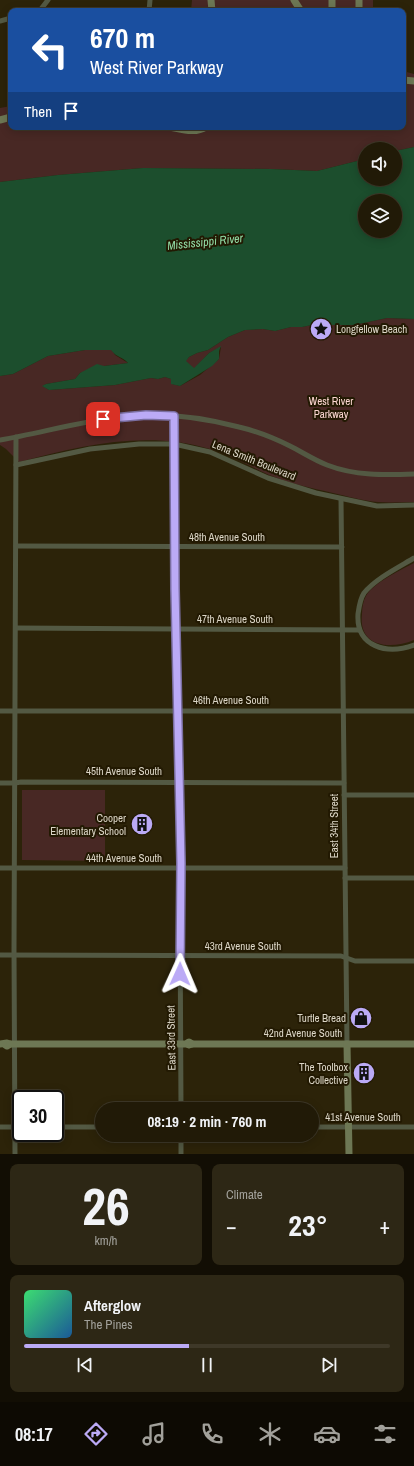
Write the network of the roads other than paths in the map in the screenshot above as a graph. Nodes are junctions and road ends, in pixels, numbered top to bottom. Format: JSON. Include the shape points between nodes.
{"nodes":[{"id":1,"x":48,"y":0,"type":"edge"},
{"id":2,"x":42,"y":8,"type":"edge"},
{"id":3,"x":184,"y":130,"type":"edge"},
{"id":4,"x":198,"y":130,"type":"edge"},
{"id":5,"x":174,"y":416,"type":"junction"},
{"id":6,"x":16,"y":437,"type":"junction"},
{"id":7,"x":0,"y":440,"type":"edge"},
{"id":8,"x":174,"y":444,"type":"junction"},
{"id":9,"x":16,"y":465,"type":"junction"},
{"id":10,"x":414,"y":474,"type":"edge"},
{"id":11,"x":341,"y":498,"type":"junction"},
{"id":12,"x":414,"y":505,"type":"edge"},
{"id":13,"x":16,"y":546,"type":"junction"},
{"id":14,"x":174,"y":547,"type":"junction"},
{"id":15,"x":342,"y":548,"type":"junction"},
{"id":16,"x":414,"y":558,"type":"edge"},
{"id":17,"x":16,"y":628,"type":"junction"},
{"id":18,"x":176,"y":629,"type":"junction"},
{"id":19,"x":342,"y":629,"type":"junction"},
{"id":20,"x":359,"y":630,"type":"junction"},
{"id":21,"x":414,"y":645,"type":"edge"},
{"id":22,"x":177,"y":710,"type":"junction"},
{"id":23,"x":344,"y":710,"type":"junction"},
{"id":24,"x":0,"y":711,"type":"edge"},
{"id":25,"x":15,"y":711,"type":"junction"},
{"id":26,"x":414,"y":711,"type":"edge"},
{"id":27,"x":179,"y":782,"type":"junction"},
{"id":28,"x":0,"y":783,"type":"edge"},
{"id":29,"x":15,"y":783,"type":"junction"},
{"id":30,"x":344,"y":783,"type":"junction"},
{"id":31,"x":344,"y":795,"type":"junction"},
{"id":32,"x":414,"y":795,"type":"edge"},
{"id":33,"x":0,"y":868,"type":"edge"},
{"id":34,"x":14,"y":868,"type":"junction"},
{"id":35,"x":181,"y":868,"type":"junction"},
{"id":36,"x":345,"y":868,"type":"junction"},
{"id":37,"x":345,"y":878,"type":"junction"},
{"id":38,"x":414,"y":878,"type":"edge"},
{"id":39,"x":0,"y":955,"type":"edge"},
{"id":40,"x":14,"y":955,"type":"junction"},
{"id":41,"x":181,"y":955,"type":"junction"},
{"id":42,"x":347,"y":958,"type":"junction"},
{"id":43,"x":414,"y":961,"type":"edge"},
{"id":44,"x":7,"y":1044,"type":"edge"},
{"id":45,"x":187,"y":1044,"type":"junction"},
{"id":46,"x":347,"y":1044,"type":"junction"},
{"id":47,"x":414,"y":1044,"type":"edge"},
{"id":48,"x":13,"y":1090,"type":"edge"},
{"id":49,"x":182,"y":1102,"type":"edge"},
{"id":50,"x":0,"y":1127,"type":"edge"},
{"id":51,"x":12,"y":1127,"type":"edge"},
{"id":52,"x":64,"y":1127,"type":"edge"},
{"id":53,"x":95,"y":1127,"type":"edge"},
{"id":54,"x":319,"y":1127,"type":"edge"},
{"id":55,"x":349,"y":1127,"type":"junction"},
{"id":56,"x":414,"y":1127,"type":"edge"},
{"id":57,"x":16,"y":1142,"type":"edge"},
{"id":58,"x":181,"y":1142,"type":"edge"},
{"id":59,"x":15,"y":1154,"type":"edge"},
{"id":60,"x":181,"y":1154,"type":"edge"},
{"id":61,"x":349,"y":1154,"type":"edge"}],
"edges":[{"from":1,"to":2,"type":"street"},
{"from":3,"to":4,"type":"street"},
{"from":5,"to":6,"type":"street","via":[[116,418]]},
{"from":5,"to":8,"type":"street","name":"East 33rd Street"},
{"from":5,"to":10,"type":"street","via":[[239,426],[279,441],[341,470]]},
{"from":6,"to":7,"type":"street"},
{"from":6,"to":9,"type":"street"},
{"from":8,"to":9,"type":"street","name":"Lena Smith Boulevard","via":[[96,448]]},
{"from":8,"to":11,"type":"street","name":"Lena Smith Boulevard","via":[[210,452],[292,486]]},
{"from":8,"to":14,"type":"street","name":"East 33rd Street"},
{"from":9,"to":13,"type":"street"},
{"from":11,"to":12,"type":"street","name":"Lena Smith Boulevard","via":[[377,506]]},
{"from":11,"to":15,"type":"street","name":"East 34th Street"},
{"from":13,"to":14,"type":"street","name":"48th Avenue South"},
{"from":13,"to":17,"type":"street"},
{"from":14,"to":15,"type":"street","name":"48th Avenue South"},
{"from":14,"to":18,"type":"street","name":"East 33rd Street"},
{"from":15,"to":19,"type":"street","name":"East 34th Street"},
{"from":16,"to":20,"type":"street","via":[[388,574],[364,594],[359,607]]},
{"from":17,"to":18,"type":"street","name":"47th Avenue South"},
{"from":17,"to":25,"type":"street"},
{"from":18,"to":19,"type":"street","name":"47th Avenue South"},
{"from":18,"to":22,"type":"street","name":"East 33rd Street"},
{"from":19,"to":20,"type":"street","name":"47th Avenue South"},
{"from":19,"to":23,"type":"street","name":"East 34th Street"},
{"from":20,"to":21,"type":"street","via":[[366,640],[380,648]]},
{"from":22,"to":23,"type":"street","name":"46th Avenue South"},
{"from":22,"to":25,"type":"street","name":"46th Avenue South"},
{"from":22,"to":27,"type":"street","name":"East 33rd Street"},
{"from":23,"to":26,"type":"street","name":"46th Avenue South"},
{"from":23,"to":30,"type":"street","name":"East 34th Street"},
{"from":24,"to":25,"type":"street","name":"46th Avenue South"},
{"from":25,"to":29,"type":"street"},
{"from":27,"to":29,"type":"street","name":"45th Avenue South"},
{"from":27,"to":30,"type":"street","name":"45th Avenue South"},
{"from":27,"to":35,"type":"street","name":"East 33rd Street"},
{"from":28,"to":29,"type":"street","name":"45th Avenue South"},
{"from":29,"to":34,"type":"street"},
{"from":30,"to":31,"type":"street","name":"East 34th Street"},
{"from":31,"to":32,"type":"street"},
{"from":31,"to":36,"type":"street","name":"East 34th Street"},
{"from":33,"to":34,"type":"street","name":"44th Avenue South"},
{"from":34,"to":35,"type":"street","name":"44th Avenue South"},
{"from":34,"to":40,"type":"street"},
{"from":35,"to":36,"type":"street","name":"44th Avenue South"},
{"from":35,"to":41,"type":"street","name":"East 33rd Street"},
{"from":36,"to":37,"type":"street","name":"East 34th Street"},
{"from":37,"to":38,"type":"street"},
{"from":37,"to":42,"type":"street","name":"East 34th Street"},
{"from":39,"to":40,"type":"street","name":"43rd Avenue South"},
{"from":40,"to":41,"type":"street","name":"43rd Avenue South"},
{"from":40,"to":44,"type":"street"},
{"from":41,"to":42,"type":"street","name":"43rd Avenue South"},
{"from":41,"to":45,"type":"street","name":"East 33rd Street"},
{"from":42,"to":43,"type":"street","name":"43rd Avenue South","via":[[355,961]]},
{"from":42,"to":46,"type":"street","name":"East 34th Street"},
{"from":44,"to":45,"type":"street","name":"42nd Avenue South"},
{"from":44,"to":48,"type":"street"},
{"from":45,"to":46,"type":"street","name":"42nd Avenue South"},
{"from":45,"to":49,"type":"street","name":"East 33rd Street"},
{"from":46,"to":47,"type":"street","name":"42nd Avenue South"},
{"from":46,"to":55,"type":"street","name":"East 34th Street"},
{"from":50,"to":51,"type":"street"},
{"from":52,"to":53,"type":"street"},
{"from":54,"to":55,"type":"street","name":"41st Avenue South"},
{"from":55,"to":56,"type":"street","name":"41st Avenue South"},
{"from":55,"to":61,"type":"street","name":"East 34th Street"},
{"from":57,"to":59,"type":"street"},
{"from":58,"to":60,"type":"street"}]}
